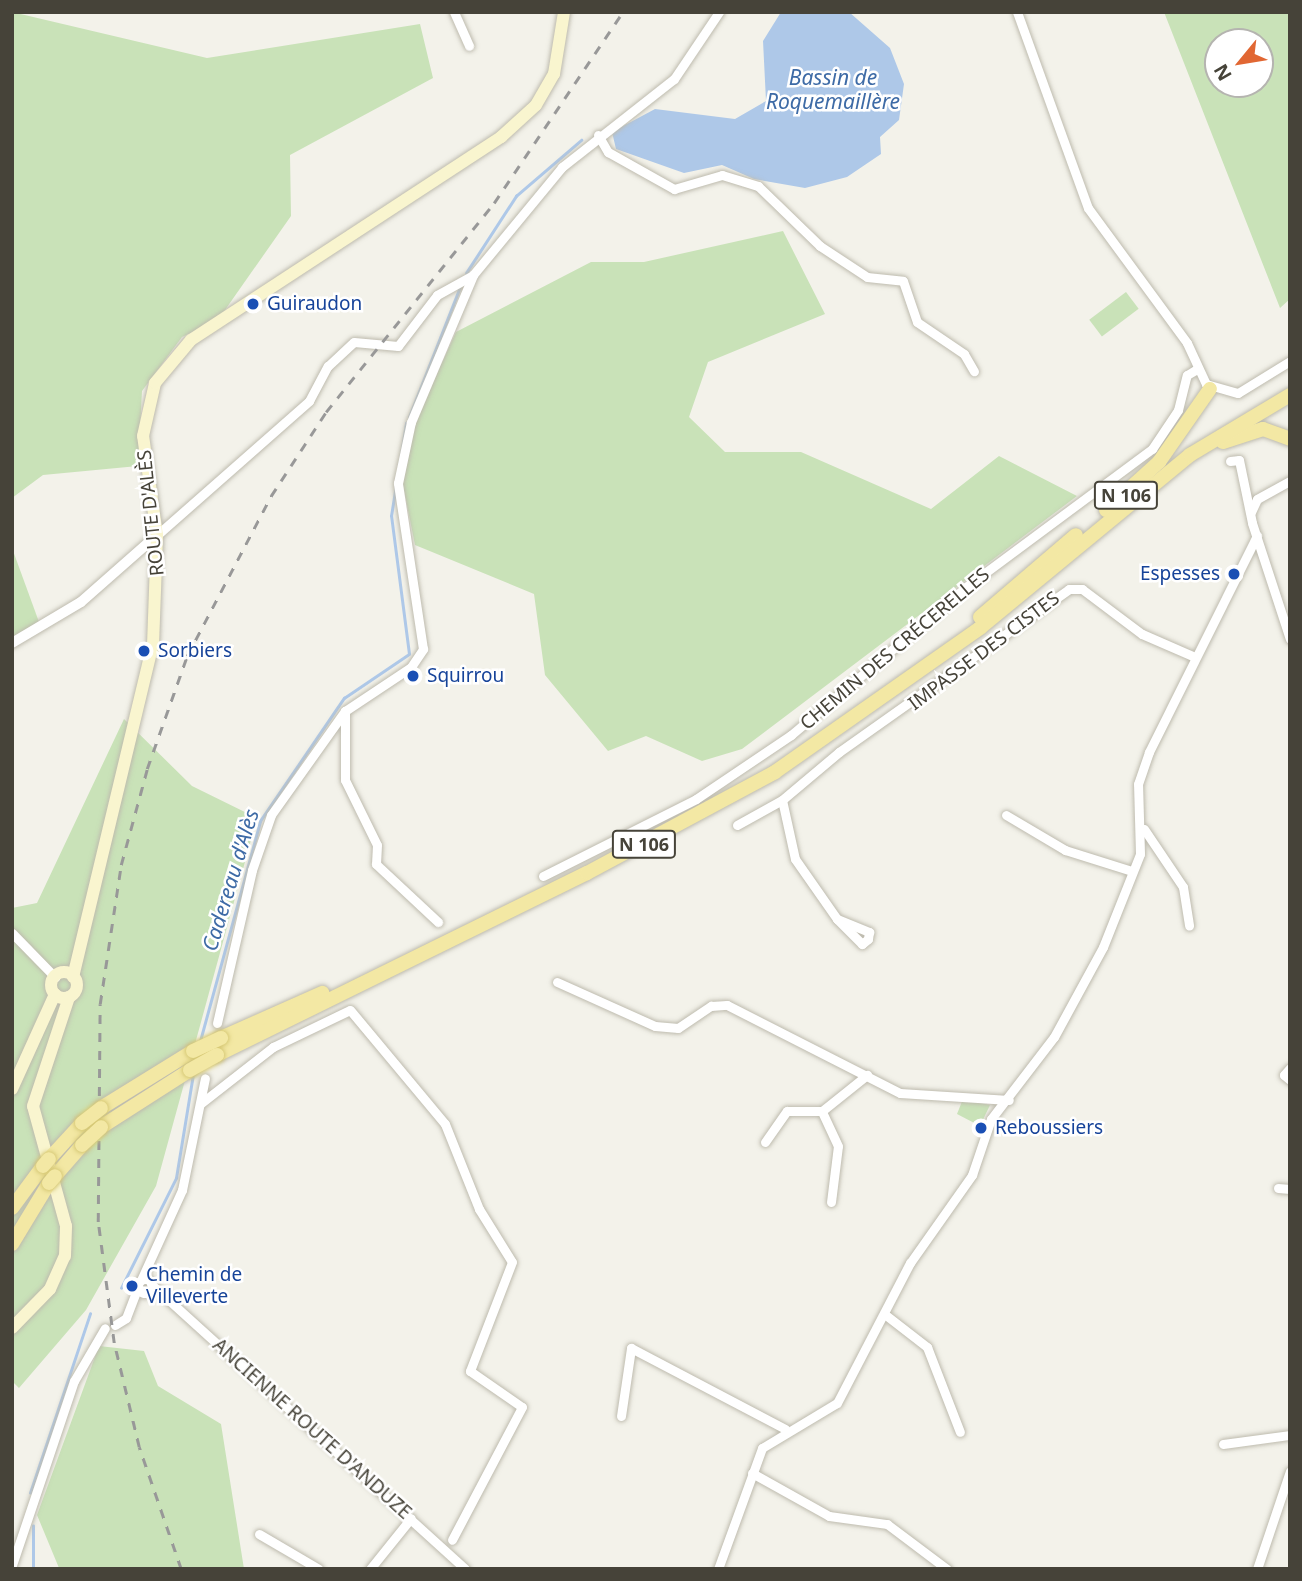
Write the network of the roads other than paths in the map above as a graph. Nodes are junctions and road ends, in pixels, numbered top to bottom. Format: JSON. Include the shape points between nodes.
{"nodes":[{"id":1,"x":454,"y":12,"type":"edge"},
{"id":2,"x":564,"y":12,"type":"edge"},
{"id":3,"x":719,"y":12,"type":"edge"},
{"id":4,"x":1017,"y":12,"type":"edge"},
{"id":5,"x":469,"y":46,"type":"dead end"},
{"id":6,"x":598,"y":135,"type":"junction"},
{"id":7,"x":473,"y":275,"type":"junction"},
{"id":8,"x":1290,"y":361,"type":"edge"},
{"id":9,"x":1197,"y":369,"type":"junction"},
{"id":10,"x":974,"y":371,"type":"dead end"},
{"id":11,"x":1290,"y":387,"type":"edge"},
{"id":12,"x":1210,"y":388,"type":"junction"},
{"id":13,"x":1290,"y":395,"type":"edge"},
{"id":14,"x":1290,"y":439,"type":"edge"},
{"id":15,"x":1230,"y":461,"type":"dead end"},
{"id":16,"x":1170,"y":471,"type":"junction"},
{"id":17,"x":1290,"y":481,"type":"edge"},
{"id":18,"x":1105,"y":510,"type":"junction"},
{"id":19,"x":1251,"y":512,"type":"junction"},
{"id":20,"x":158,"y":535,"type":"junction"},
{"id":21,"x":1257,"y":535,"type":"junction"},
{"id":22,"x":1290,"y":639,"type":"edge"},
{"id":23,"x":12,"y":643,"type":"edge"},
{"id":24,"x":1195,"y":657,"type":"junction"},
{"id":25,"x":885,"y":697,"type":"junction"},
{"id":26,"x":345,"y":711,"type":"junction"},
{"id":27,"x":782,"y":800,"type":"junction"},
{"id":28,"x":1006,"y":815,"type":"dead end"},
{"id":29,"x":737,"y":824,"type":"dead end"},
{"id":30,"x":1144,"y":829,"type":"junction"},
{"id":31,"x":1132,"y":871,"type":"junction"},
{"id":32,"x":543,"y":876,"type":"dead end"},
{"id":33,"x":837,"y":919,"type":"dead end"},
{"id":34,"x":438,"y":922,"type":"dead end"},
{"id":35,"x":1189,"y":926,"type":"dead end"},
{"id":36,"x":12,"y":933,"type":"edge"},
{"id":37,"x":389,"y":967,"type":"junction"},
{"id":38,"x":63,"y":975,"type":"junction"},
{"id":39,"x":557,"y":982,"type":"dead end"},
{"id":40,"x":54,"y":994,"type":"junction"},
{"id":41,"x":69,"y":997,"type":"junction"},
{"id":42,"x":216,"y":1023,"type":"dead end"},
{"id":43,"x":1290,"y":1068,"type":"edge"},
{"id":44,"x":867,"y":1075,"type":"junction"},
{"id":45,"x":205,"y":1078,"type":"dead end"},
{"id":46,"x":1290,"y":1080,"type":"edge"},
{"id":47,"x":12,"y":1089,"type":"edge"},
{"id":48,"x":1009,"y":1100,"type":"junction"},
{"id":49,"x":200,"y":1104,"type":"junction"},
{"id":50,"x":822,"y":1111,"type":"junction"},
{"id":51,"x":765,"y":1142,"type":"dead end"},
{"id":52,"x":1278,"y":1188,"type":"dead end"},
{"id":53,"x":1290,"y":1189,"type":"edge"},
{"id":54,"x":831,"y":1202,"type":"dead end"},
{"id":55,"x":12,"y":1208,"type":"edge"},
{"id":56,"x":12,"y":1244,"type":"edge"},
{"id":57,"x":147,"y":1284,"type":"junction"},
{"id":58,"x":887,"y":1316,"type":"junction"},
{"id":59,"x":115,"y":1325,"type":"dead end"},
{"id":60,"x":12,"y":1328,"type":"edge"},
{"id":61,"x":104,"y":1328,"type":"dead end"},
{"id":62,"x":621,"y":1416,"type":"dead end"},
{"id":63,"x":785,"y":1429,"type":"junction"},
{"id":64,"x":960,"y":1432,"type":"dead end"},
{"id":65,"x":1290,"y":1435,"type":"edge"},
{"id":66,"x":1223,"y":1444,"type":"dead end"},
{"id":67,"x":1290,"y":1471,"type":"edge"},
{"id":68,"x":752,"y":1473,"type":"junction"},
{"id":69,"x":411,"y":1518,"type":"junction"},
{"id":70,"x":259,"y":1534,"type":"dead end"},
{"id":71,"x":452,"y":1540,"type":"dead end"},
{"id":72,"x":12,"y":1565,"type":"edge"},
{"id":73,"x":319,"y":1569,"type":"edge"},
{"id":74,"x":370,"y":1569,"type":"edge"},
{"id":75,"x":465,"y":1569,"type":"edge"},
{"id":76,"x":718,"y":1569,"type":"edge"},
{"id":77,"x":947,"y":1569,"type":"edge"},
{"id":78,"x":1257,"y":1569,"type":"edge"}],
"edges":[{"from":1,"to":5,"type":"street"},
{"from":2,"to":20,"type":"main road","name":"ROUTE D'ALÈS","via":[[554,74],[536,105],[501,137],[174,355],[155,383],[143,436]]},
{"from":3,"to":6,"type":"street","via":[[674,79]]},
{"from":4,"to":9,"type":"street","via":[[1088,208],[1187,342]]},
{"from":6,"to":7,"type":"street","via":[[486,253]]},
{"from":6,"to":10,"type":"street","via":[[608,152],[674,189],[722,175],[758,186],[867,277],[904,281],[917,322],[964,354]]},
{"from":7,"to":20,"type":"street","via":[[437,295],[398,346],[354,342],[328,366],[309,401]]},
{"from":7,"to":26,"type":"street","via":[[411,422],[398,483],[423,649],[411,667]]},
{"from":8,"to":12,"type":"street","via":[[1238,393]]},
{"from":9,"to":12,"type":"street"},
{"from":9,"to":32,"type":"street","name":"CHEMIN DES CRÉCERELLES","via":[[1187,375],[1178,410],[1153,449],[966,587],[791,735],[696,799]]},
{"from":11,"to":18,"type":"main road","number":"N 106","via":[[1213,431]]},
{"from":12,"to":18,"type":"main road","via":[[1159,462]]},
{"from":13,"to":16,"type":"main road","number":"N 106"},
{"from":14,"to":16,"type":"main road","via":[[1268,430],[1248,431]]},
{"from":15,"to":19,"type":"street","via":[[1239,460]]},
{"from":16,"to":25,"type":"main road","number":"N 106","via":[[980,628]]},
{"from":17,"to":19,"type":"street","via":[[1257,499]]},
{"from":18,"to":25,"type":"main road","number":"N 106"},
{"from":19,"to":21,"type":"street"},
{"from":20,"to":23,"type":"street","via":[[82,602]]},
{"from":20,"to":38,"type":"main road","name":"ROUTE D'ALÈS","via":[[153,645],[74,956]]},
{"from":21,"to":22,"type":"street"},
{"from":21,"to":24,"type":"street"},
{"from":24,"to":27,"type":"street","name":"IMPASSE DES CISTES","via":[[1142,634],[1082,589],[1069,589],[839,752]]},
{"from":24,"to":30,"type":"street","via":[[1138,784]]},
{"from":25,"to":37,"type":"main road","number":"N 106","via":[[727,800]]},
{"from":26,"to":34,"type":"street","via":[[345,780],[377,845],[376,864]]},
{"from":26,"to":42,"type":"street","via":[[271,815],[252,870]]},
{"from":27,"to":29,"type":"street","name":"IMPASSE DES CISTES"},
{"from":27,"to":33,"type":"street","via":[[795,859]]},
{"from":28,"to":31,"type":"street","via":[[1065,850]]},
{"from":30,"to":31,"type":"street"},
{"from":30,"to":35,"type":"street","via":[[1183,887]]},
{"from":31,"to":48,"type":"street","via":[[1103,947],[1054,1037]]},
{"from":36,"to":38,"type":"street"},
{"from":37,"to":55,"type":"main road","number":"N 106","bridge":true,"via":[[193,1051],[101,1108],[46,1162]]},
{"from":37,"to":56,"type":"main road","number":"N 106","bridge":true,"via":[[217,1055],[101,1127],[52,1179]]},
{"from":38,"to":40,"type":"main road"},
{"from":38,"to":41,"type":"main road","via":[[76,988]]},
{"from":39,"to":44,"type":"street","via":[[655,1026],[678,1028],[711,1006],[726,1005],[800,1048]]},
{"from":40,"to":41,"type":"main road"},
{"from":40,"to":47,"type":"main road"},
{"from":41,"to":60,"type":"main road","via":[[36,1085],[32,1116],[66,1226],[65,1256],[50,1289]]},
{"from":43,"to":46,"type":"street","via":[[1284,1075]]},
{"from":44,"to":48,"type":"street","via":[[900,1093]]},
{"from":44,"to":50,"type":"street"},
{"from":45,"to":49,"type":"street"},
{"from":48,"to":58,"type":"street","via":[[991,1119],[972,1175],[910,1263]]},
{"from":49,"to":57,"type":"street","via":[[182,1190]]},
{"from":49,"to":71,"type":"street","via":[[274,1047],[350,1010],[445,1124],[479,1209],[512,1262],[470,1371],[522,1407]]},
{"from":50,"to":51,"type":"street","via":[[787,1111]]},
{"from":50,"to":54,"type":"street","via":[[838,1146]]},
{"from":52,"to":53,"type":"street"},
{"from":57,"to":59,"type":"street"},
{"from":57,"to":69,"type":"street","name":"ANCIENNE ROUTE D'ANDUZE"},
{"from":58,"to":63,"type":"street","via":[[837,1403]]},
{"from":58,"to":64,"type":"street","via":[[927,1347]]},
{"from":61,"to":72,"type":"street","via":[[74,1381]]},
{"from":62,"to":63,"type":"street","via":[[631,1348]]},
{"from":63,"to":68,"type":"street","via":[[762,1448]]},
{"from":65,"to":66,"type":"street"},
{"from":67,"to":78,"type":"street"},
{"from":68,"to":76,"type":"street"},
{"from":68,"to":77,"type":"street","via":[[829,1516],[887,1524]]},
{"from":69,"to":74,"type":"street"},
{"from":69,"to":75,"type":"street","name":"ANCIENNE ROUTE D'ANDUZE"},
{"from":70,"to":73,"type":"street"}]}
